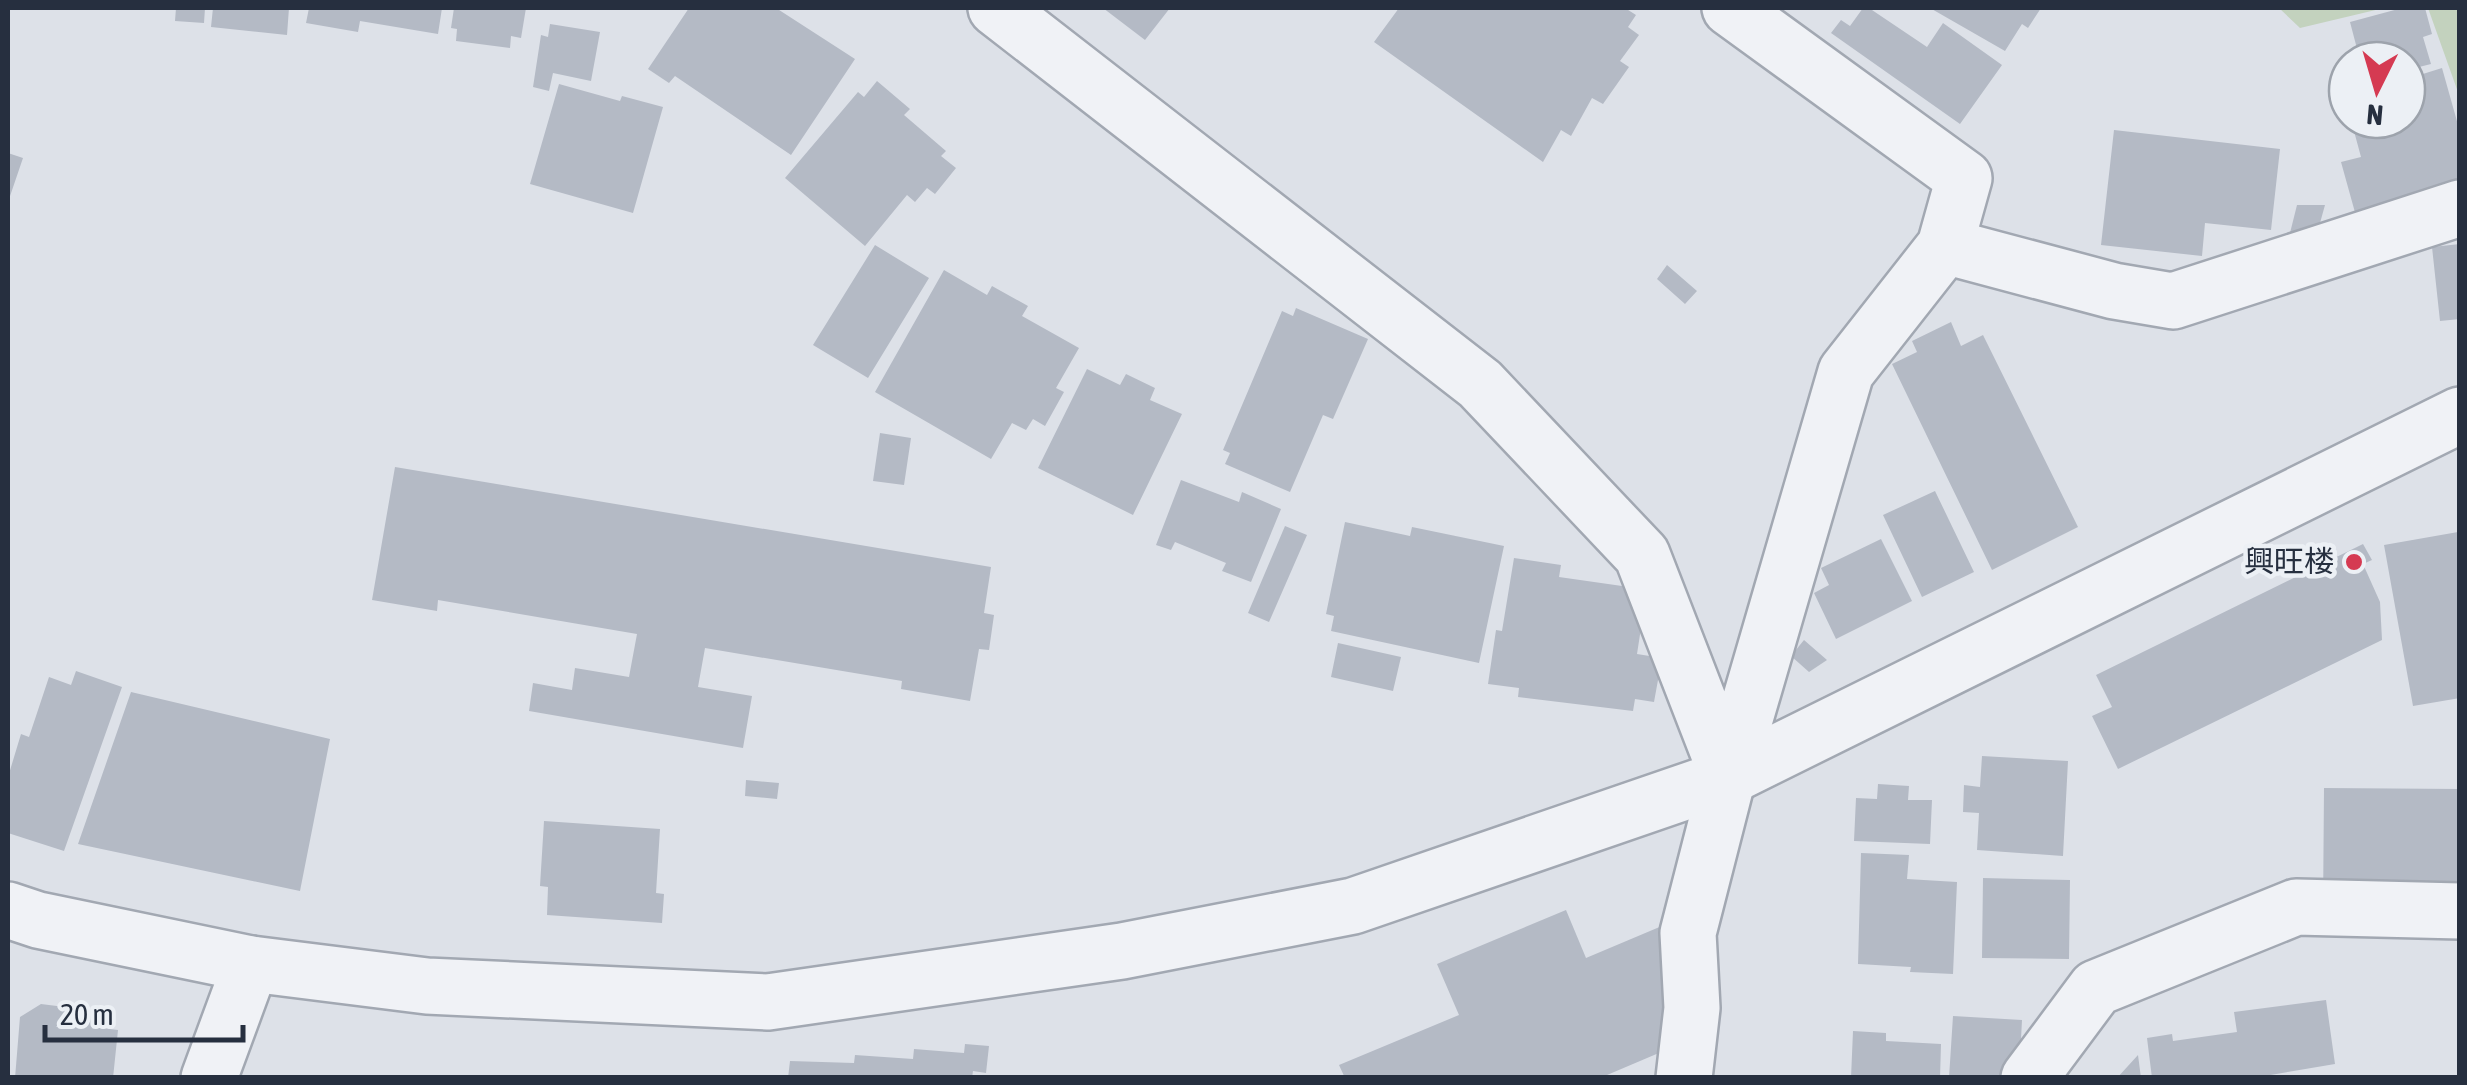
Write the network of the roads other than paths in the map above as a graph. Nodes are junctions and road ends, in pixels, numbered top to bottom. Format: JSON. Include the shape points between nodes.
{"nodes":[{"id":1,"x":996,"y":8,"type":"edge"},
{"id":2,"x":1730,"y":8,"type":"edge"},
{"id":3,"x":2460,"y":208,"type":"edge"},
{"id":4,"x":1945,"y":246,"type":"junction"},
{"id":5,"x":2460,"y":415,"type":"edge"},
{"id":6,"x":1728,"y":777,"type":"junction"},
{"id":7,"x":8,"y":910,"type":"edge"},
{"id":8,"x":2460,"y":912,"type":"edge"},
{"id":9,"x":251,"y":964,"type":"junction"},
{"id":10,"x":209,"y":1078,"type":"edge"},
{"id":11,"x":1684,"y":1078,"type":"edge"},
{"id":12,"x":2030,"y":1078,"type":"edge"}],
"edges":[{"from":1,"to":6,"type":"street","via":[[1494,398],[1642,555]]},
{"from":2,"to":4,"type":"street","via":[[1964,178]]},
{"from":3,"to":4,"type":"street","via":[[2173,301]]},
{"from":4,"to":6,"type":"street","via":[[1846,372]]},
{"from":5,"to":6,"type":"street"},
{"from":6,"to":9,"type":"street","via":[[1353,906],[1122,952],[768,1002],[428,986]]},
{"from":6,"to":11,"type":"street","via":[[1688,933],[1692,1008]]},
{"from":7,"to":9,"type":"street"},
{"from":8,"to":12,"type":"street","via":[[2296,907],[2096,988]]},
{"from":9,"to":10,"type":"street"}]}
